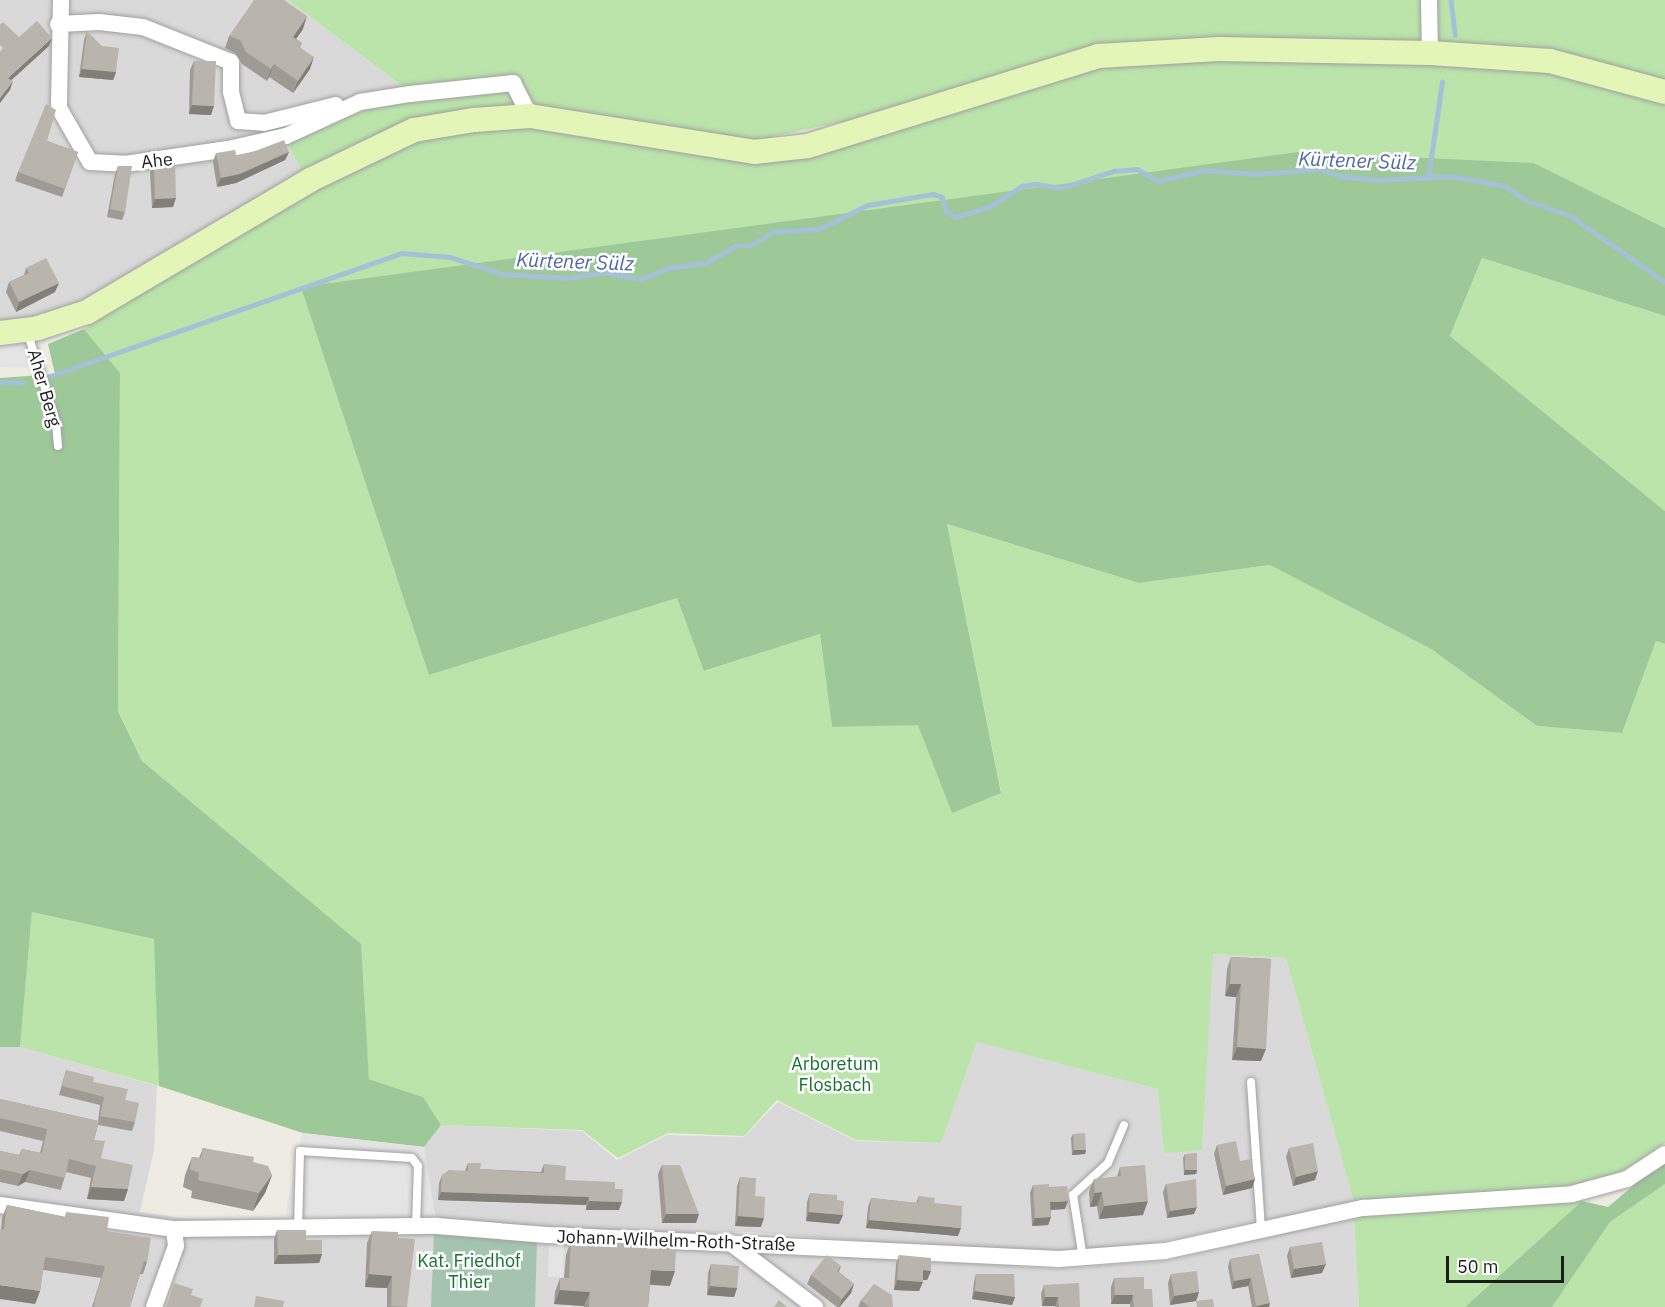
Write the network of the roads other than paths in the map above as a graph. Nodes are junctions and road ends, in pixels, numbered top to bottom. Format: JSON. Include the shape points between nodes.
{"nodes":[{"id":1,"x":61,"y":0,"type":"edge"},
{"id":2,"x":1429,"y":0,"type":"edge"},
{"id":3,"x":58,"y":24,"type":"junction"},
{"id":4,"x":1430,"y":53,"type":"junction"},
{"id":5,"x":1665,"y":92,"type":"edge"},
{"id":6,"x":360,"y":102,"type":"junction"},
{"id":7,"x":530,"y":116,"type":"junction"},
{"id":8,"x":27,"y":330,"type":"junction"},
{"id":9,"x":0,"y":333,"type":"edge"},
{"id":10,"x":58,"y":446,"type":"dead end"},
{"id":11,"x":1251,"y":1082,"type":"dead end"},
{"id":12,"x":1124,"y":1125,"type":"dead end"},
{"id":13,"x":1665,"y":1154,"type":"edge"},
{"id":14,"x":0,"y":1205,"type":"edge"},
{"id":15,"x":416,"y":1226,"type":"junction"},
{"id":16,"x":298,"y":1228,"type":"junction"},
{"id":17,"x":1261,"y":1228,"type":"junction"},
{"id":18,"x":174,"y":1229,"type":"junction"},
{"id":19,"x":729,"y":1242,"type":"junction"},
{"id":20,"x":1083,"y":1258,"type":"junction"},
{"id":21,"x":154,"y":1307,"type":"edge"},
{"id":22,"x":815,"y":1307,"type":"edge"}],
"edges":[{"from":1,"to":3,"type":"street","name":"Ahe"},
{"from":2,"to":4,"type":"street"},
{"from":3,"to":6,"type":"street","name":"Ahe","via":[[99,22],[143,27],[231,62],[231,92],[237,121],[264,123],[349,101]]},
{"from":3,"to":6,"type":"street","name":"Ahe","via":[[59,108],[90,162],[125,164],[179,159],[286,136]]},
{"from":4,"to":5,"type":"main road","via":[[1550,61]]},
{"from":4,"to":7,"type":"main road","via":[[1219,49],[1098,56],[808,146],[754,152]]},
{"from":6,"to":7,"type":"street","name":"Ahe","via":[[513,83]]},
{"from":7,"to":8,"type":"main road","via":[[414,130],[310,180],[87,312]]},
{"from":8,"to":9,"type":"main road"},
{"from":8,"to":10,"type":"lane","name":"Aher Berg","via":[[56,423]]},
{"from":11,"to":17,"type":"lane"},
{"from":12,"to":20,"type":"lane","via":[[1108,1163],[1073,1196]]},
{"from":13,"to":17,"type":"street","name":"Johann-Wilhelm-Roth-Straße","via":[[1627,1179],[1590,1191],[1349,1210]]},
{"from":14,"to":18,"type":"street","name":"Johann-Wilhelm-Roth-Straße"},
{"from":15,"to":16,"type":"street","name":"Johann-Wilhelm-Roth-Straße"},
{"from":15,"to":16,"type":"lane","via":[[418,1166],[411,1158],[300,1151]]},
{"from":15,"to":19,"type":"street","name":"Johann-Wilhelm-Roth-Straße"},
{"from":16,"to":18,"type":"street","name":"Johann-Wilhelm-Roth-Straße"},
{"from":17,"to":20,"type":"street","name":"Johann-Wilhelm-Roth-Straße","via":[[1165,1251]]},
{"from":18,"to":21,"type":"street","via":[[176,1246]]},
{"from":19,"to":20,"type":"street","name":"Johann-Wilhelm-Roth-Straße","via":[[1020,1260]]},
{"from":19,"to":22,"type":"street"}]}
